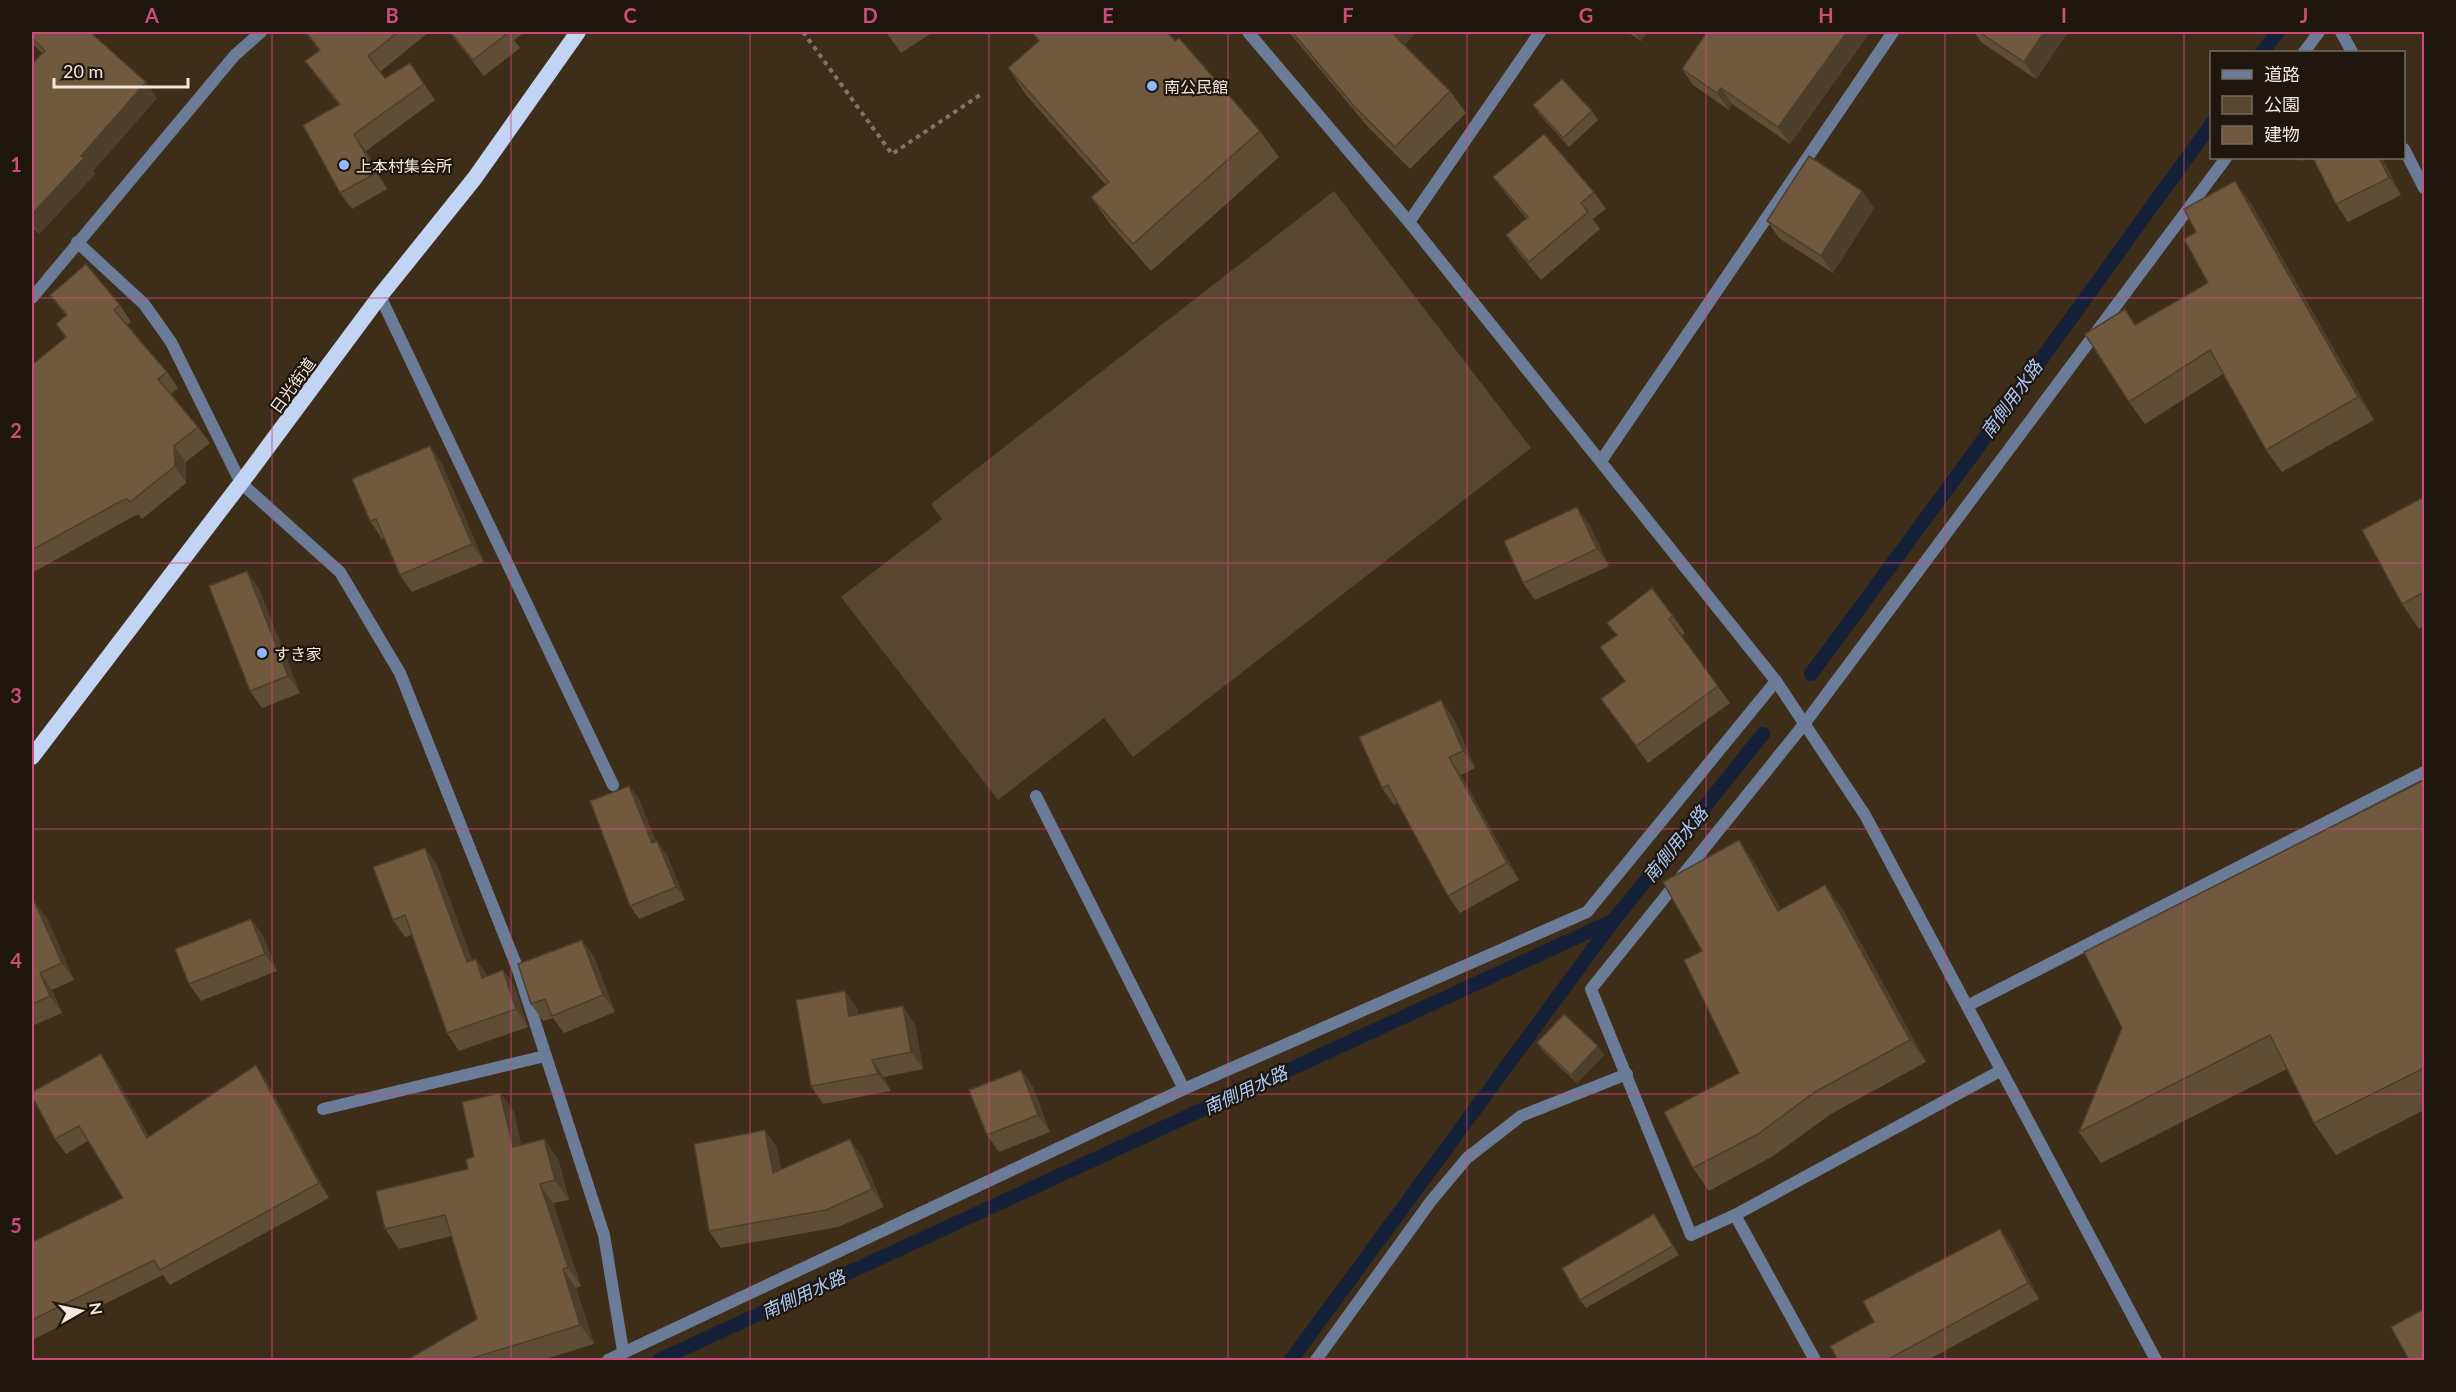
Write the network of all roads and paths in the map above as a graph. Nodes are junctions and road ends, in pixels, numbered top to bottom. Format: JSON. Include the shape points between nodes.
{"nodes":[{"id":1,"x":261,"y":32,"type":"edge"},
{"id":2,"x":578,"y":32,"type":"edge"},
{"id":3,"x":803,"y":32,"type":"edge"},
{"id":4,"x":1248,"y":32,"type":"edge"},
{"id":5,"x":1540,"y":32,"type":"edge"},
{"id":6,"x":1893,"y":32,"type":"edge"},
{"id":7,"x":2319,"y":32,"type":"edge"},
{"id":8,"x":2341,"y":32,"type":"edge"},
{"id":9,"x":2305,"y":51,"type":"edge"},
{"id":10,"x":2351,"y":51,"type":"edge"},
{"id":11,"x":980,"y":95,"type":"dead end"},
{"id":12,"x":2405,"y":153,"type":"edge"},
{"id":13,"x":2225,"y":159,"type":"edge"},
{"id":14,"x":2424,"y":188,"type":"edge"},
{"id":15,"x":1409,"y":222,"type":"junction"},
{"id":16,"x":77,"y":242,"type":"junction"},
{"id":17,"x":380,"y":296,"type":"junction"},
{"id":18,"x":32,"y":298,"type":"edge"},
{"id":19,"x":1601,"y":461,"type":"junction"},
{"id":20,"x":241,"y":483,"type":"junction"},
{"id":21,"x":1776,"y":681,"type":"junction"},
{"id":22,"x":1805,"y":723,"type":"junction"},
{"id":23,"x":32,"y":757,"type":"edge"},
{"id":24,"x":2424,"y":772,"type":"edge"},
{"id":25,"x":613,"y":785,"type":"dead end"},
{"id":26,"x":1036,"y":796,"type":"dead end"},
{"id":27,"x":1966,"y":1006,"type":"junction"},
{"id":28,"x":546,"y":1056,"type":"junction"},
{"id":29,"x":2000,"y":1071,"type":"junction"},
{"id":30,"x":1627,"y":1074,"type":"junction"},
{"id":31,"x":1184,"y":1089,"type":"junction"},
{"id":32,"x":323,"y":1109,"type":"dead end"},
{"id":33,"x":1735,"y":1215,"type":"junction"},
{"id":34,"x":623,"y":1351,"type":"junction"},
{"id":35,"x":608,"y":1360,"type":"edge"},
{"id":36,"x":1316,"y":1360,"type":"edge"},
{"id":37,"x":1815,"y":1360,"type":"edge"},
{"id":38,"x":2156,"y":1360,"type":"edge"}],
"edges":[{"from":1,"to":16,"type":"street","via":[[236,55]]},
{"from":2,"to":17,"type":"highway","name":"日光街道","via":[[474,178]]},
{"from":3,"to":11,"type":"path","via":[[892,154]]},
{"from":4,"to":15,"type":"street"},
{"from":5,"to":15,"type":"street"},
{"from":6,"to":19,"type":"street"},
{"from":7,"to":9,"type":"street"},
{"from":8,"to":10,"type":"street"},
{"from":12,"to":14,"type":"street"},
{"from":13,"to":22,"type":"street"},
{"from":15,"to":19,"type":"street"},
{"from":16,"to":18,"type":"street"},
{"from":16,"to":20,"type":"street","via":[[144,304],[171,342]]},
{"from":17,"to":20,"type":"highway","name":"日光街道"},
{"from":17,"to":25,"type":"street"},
{"from":19,"to":21,"type":"street"},
{"from":20,"to":23,"type":"highway","name":"日光街道"},
{"from":20,"to":28,"type":"street","via":[[340,572],[400,673],[517,967]]},
{"from":21,"to":22,"type":"street"},
{"from":21,"to":31,"type":"street","via":[[1587,912]]},
{"from":22,"to":27,"type":"street","via":[[1865,815]]},
{"from":22,"to":30,"type":"street","via":[[1591,989]]},
{"from":24,"to":27,"type":"street"},
{"from":26,"to":31,"type":"street"},
{"from":27,"to":29,"type":"street"},
{"from":28,"to":32,"type":"street"},
{"from":28,"to":34,"type":"street","via":[[604,1235]]},
{"from":29,"to":33,"type":"street"},
{"from":29,"to":38,"type":"street"},
{"from":30,"to":33,"type":"street","via":[[1691,1235]]},
{"from":30,"to":36,"type":"street","via":[[1521,1116],[1467,1158],[1431,1201]]},
{"from":31,"to":34,"type":"street"},
{"from":33,"to":37,"type":"street"},
{"from":34,"to":35,"type":"street"}]}
